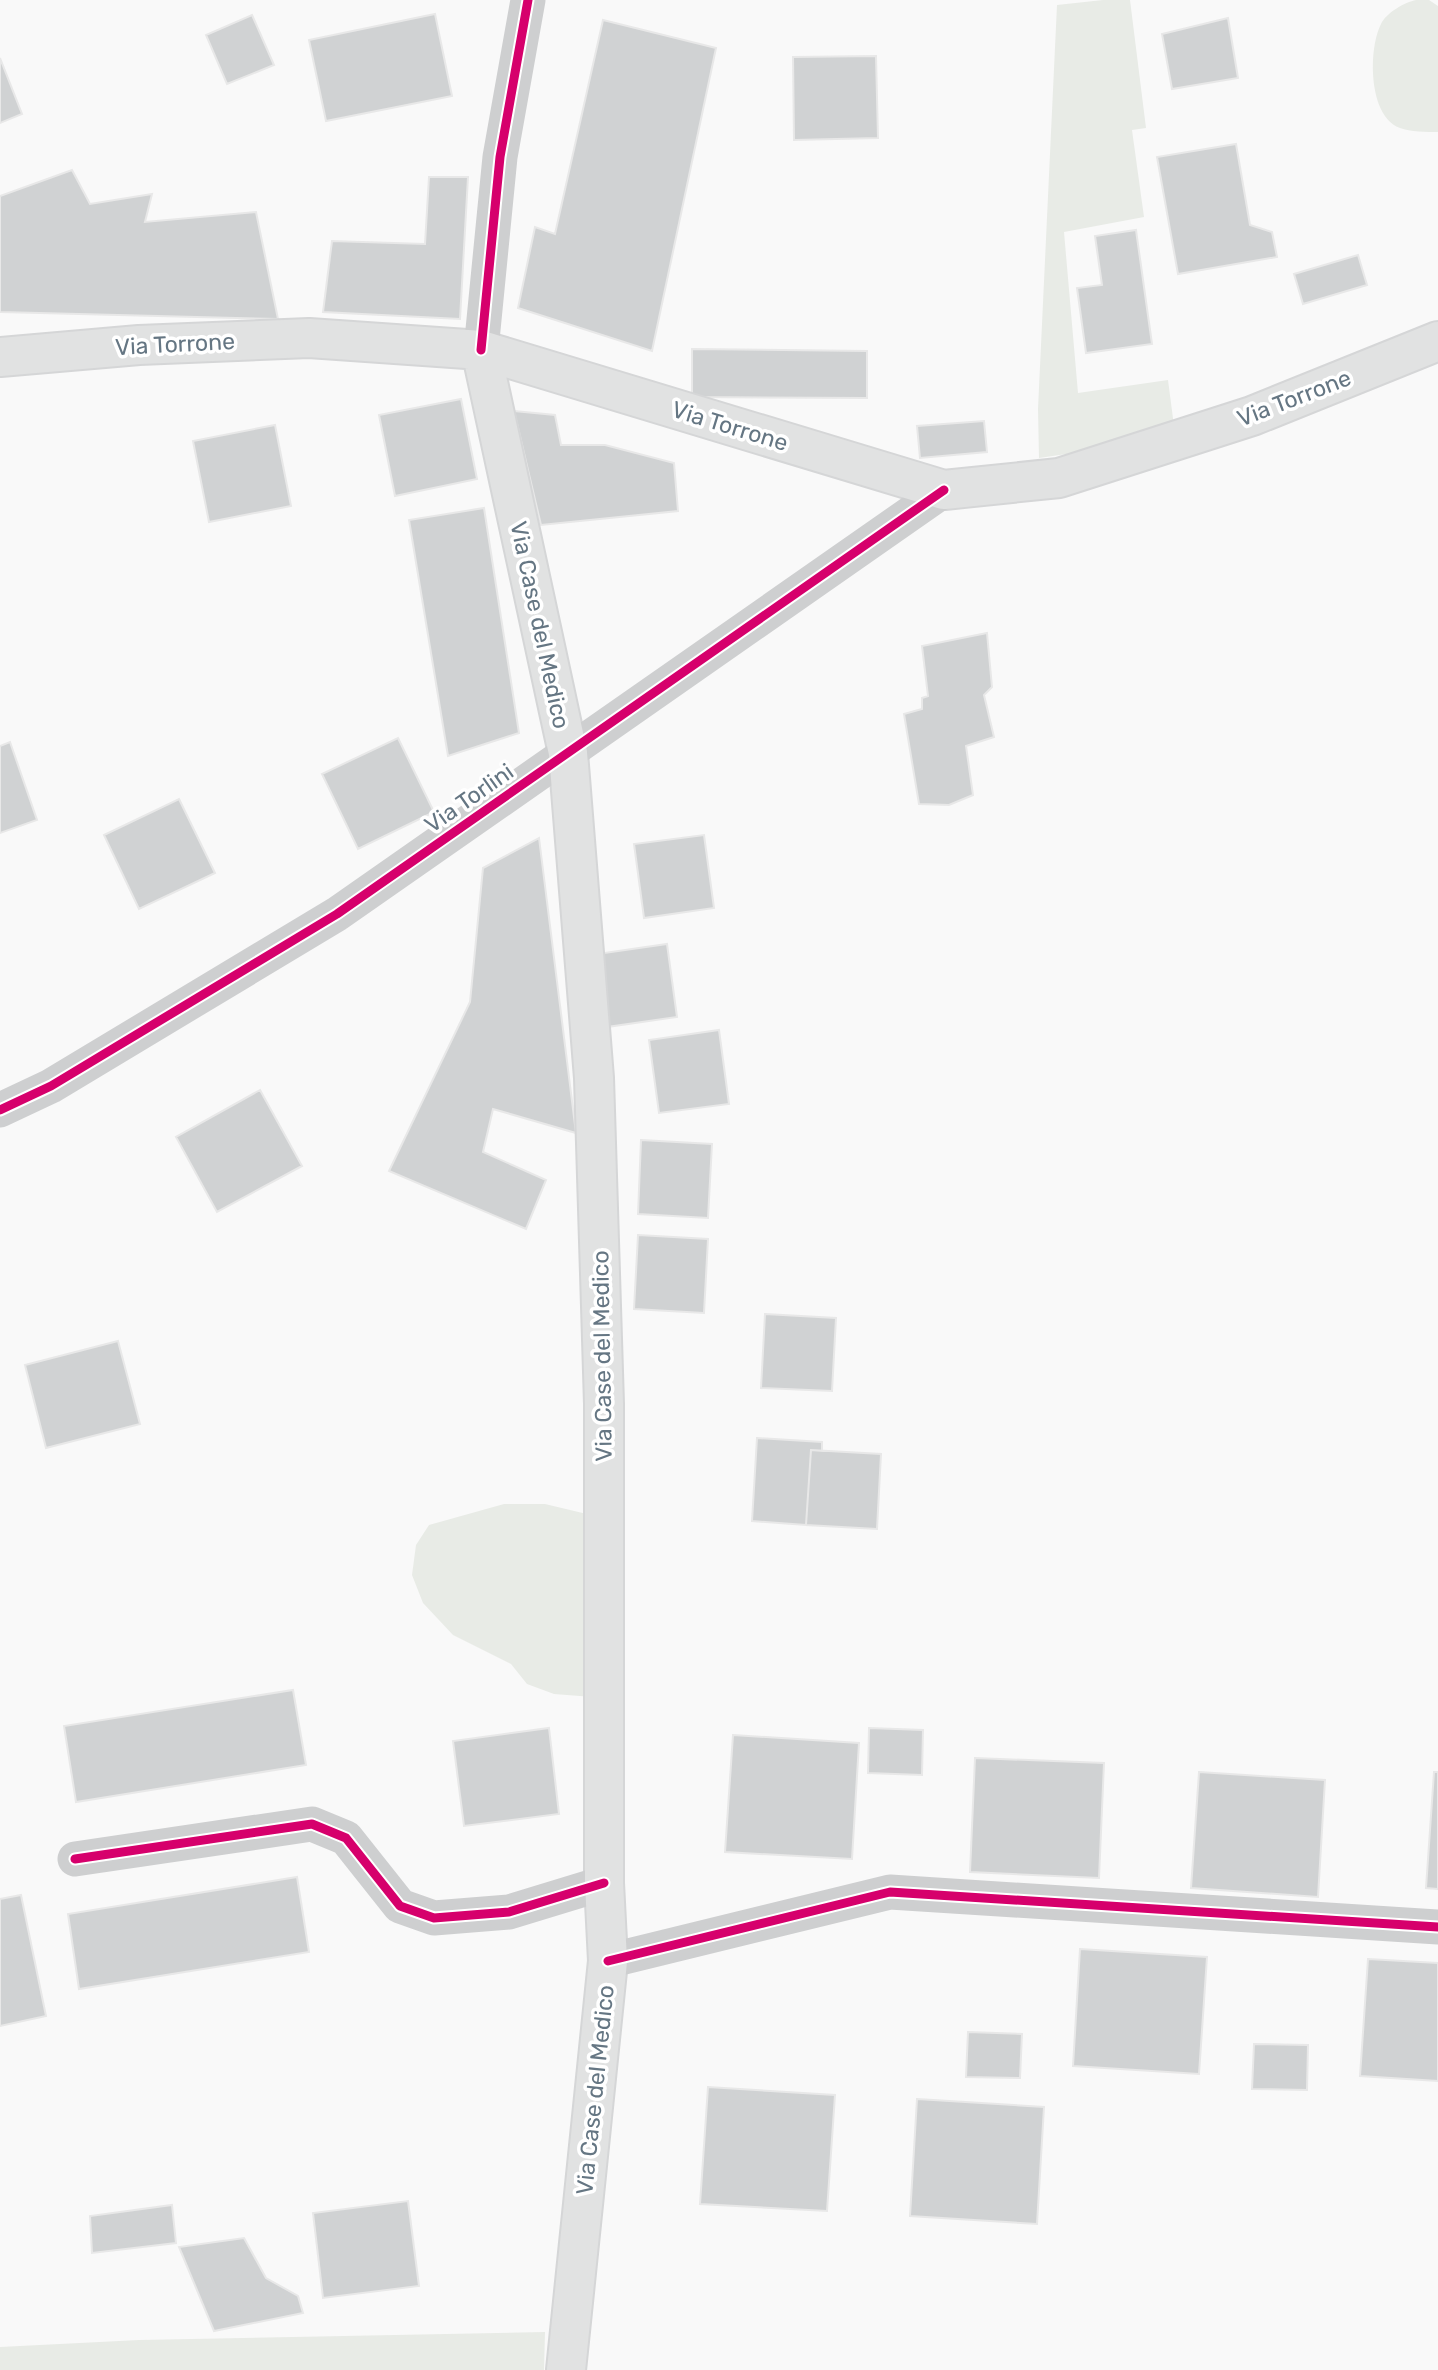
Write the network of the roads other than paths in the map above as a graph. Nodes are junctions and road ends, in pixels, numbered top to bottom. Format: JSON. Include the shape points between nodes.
{"nodes":[{"id":1,"x":528,"y":0,"type":"edge"},
{"id":2,"x":1438,"y":341,"type":"edge"},
{"id":3,"x":481,"y":350,"type":"junction"},
{"id":4,"x":0,"y":357,"type":"edge"},
{"id":5,"x":944,"y":490,"type":"junction"},
{"id":6,"x":568,"y":752,"type":"junction"},
{"id":7,"x":0,"y":1110,"type":"edge"},
{"id":8,"x":75,"y":1859,"type":"dead end"},
{"id":9,"x":604,"y":1883,"type":"junction"},
{"id":10,"x":1438,"y":1927,"type":"edge"},
{"id":11,"x":608,"y":1961,"type":"junction"},
{"id":12,"x":566,"y":2370,"type":"edge"}],
"edges":[{"from":1,"to":3,"type":"street","via":[[499,157]]},
{"from":2,"to":5,"type":"main road","name":"Via Torrone","via":[[1252,416],[1059,478]]},
{"from":3,"to":4,"type":"main road","name":"Via Torrone","via":[[309,338]]},
{"from":3,"to":5,"type":"main road","name":"Via Torrone"},
{"from":3,"to":6,"type":"main road","name":"Via Case del Medico"},
{"from":5,"to":6,"type":"street","name":"Via Torlini"},
{"from":6,"to":7,"type":"street","name":"Via Torlini","via":[[337,914],[51,1086]]},
{"from":6,"to":9,"type":"main road","name":"Via Case del Medico","via":[[594,1078],[604,1404]]},
{"from":8,"to":9,"type":"street","via":[[312,1824],[346,1838],[400,1906],[434,1918],[509,1912]]},
{"from":9,"to":11,"type":"main road","name":"Via Case del Medico"},
{"from":10,"to":11,"type":"street","via":[[890,1892]]},
{"from":11,"to":12,"type":"main road","name":"Via Case del Medico"}]}
